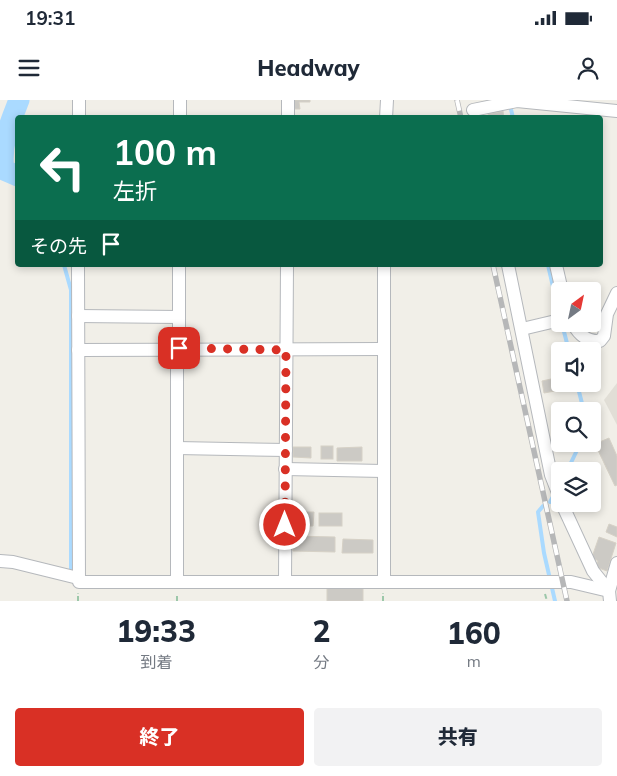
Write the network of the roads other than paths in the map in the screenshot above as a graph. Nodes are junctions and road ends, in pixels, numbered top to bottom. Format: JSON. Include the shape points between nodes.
{"nodes":[{"id":1,"x":79,"y":100,"type":"edge"},
{"id":2,"x":180,"y":100,"type":"edge"},
{"id":3,"x":288,"y":100,"type":"edge"},
{"id":4,"x":387,"y":100,"type":"edge"},
{"id":5,"x":535,"y":101,"type":"edge"},
{"id":6,"x":510,"y":102,"type":"edge"},
{"id":7,"x":591,"y":104,"type":"edge"},
{"id":8,"x":473,"y":109,"type":"edge"},
{"id":9,"x":617,"y":111,"type":"edge"},
{"id":10,"x":79,"y":115,"type":"edge"},
{"id":11,"x":180,"y":115,"type":"edge"},
{"id":12,"x":288,"y":115,"type":"edge"},
{"id":13,"x":386,"y":115,"type":"edge"},
{"id":14,"x":78,"y":267,"type":"edge"},
{"id":15,"x":180,"y":267,"type":"edge"},
{"id":16,"x":287,"y":267,"type":"edge"},
{"id":17,"x":384,"y":267,"type":"edge"},
{"id":18,"x":508,"y":267,"type":"edge"},
{"id":19,"x":556,"y":267,"type":"edge"},
{"id":20,"x":560,"y":282,"type":"edge"},
{"id":21,"x":617,"y":293,"type":"edge"},
{"id":22,"x":78,"y":316,"type":"junction"},
{"id":23,"x":179,"y":317,"type":"junction"},
{"id":24,"x":551,"y":322,"type":"edge"},
{"id":25,"x":522,"y":329,"type":"junction"},
{"id":26,"x":577,"y":332,"type":"edge"},
{"id":27,"x":178,"y":348,"type":"junction"},
{"id":28,"x":383,"y":349,"type":"junction"},
{"id":29,"x":78,"y":350,"type":"junction"},
{"id":30,"x":286,"y":350,"type":"junction"},
{"id":31,"x":177,"y":448,"type":"junction"},
{"id":32,"x":286,"y":450,"type":"junction"},
{"id":33,"x":286,"y":469,"type":"junction"},
{"id":34,"x":551,"y":469,"type":"edge"},
{"id":35,"x":383,"y":471,"type":"junction"},
{"id":36,"x":566,"y":512,"type":"edge"},
{"id":37,"x":0,"y":561,"type":"edge"},
{"id":38,"x":617,"y":563,"type":"edge"},
{"id":39,"x":78,"y":578,"type":"junction"},
{"id":40,"x":285,"y":581,"type":"junction"},
{"id":41,"x":384,"y":581,"type":"junction"},
{"id":42,"x":177,"y":582,"type":"junction"},
{"id":43,"x":610,"y":596,"type":"edge"}],
"edges":[{"from":1,"to":10,"type":"street"},
{"from":2,"to":11,"type":"street"},
{"from":3,"to":12,"type":"street"},
{"from":4,"to":13,"type":"street"},
{"from":5,"to":6,"type":"street"},
{"from":5,"to":7,"type":"street"},
{"from":6,"to":8,"type":"street"},
{"from":7,"to":9,"type":"street"},
{"from":14,"to":22,"type":"street"},
{"from":15,"to":23,"type":"street"},
{"from":16,"to":30,"type":"street"},
{"from":17,"to":28,"type":"street"},
{"from":18,"to":25,"type":"street"},
{"from":19,"to":20,"type":"street"},
{"from":21,"to":26,"type":"street","via":[[600,341]]},
{"from":22,"to":23,"type":"street"},
{"from":22,"to":29,"type":"street"},
{"from":23,"to":27,"type":"street"},
{"from":24,"to":25,"type":"street"},
{"from":25,"to":34,"type":"street"},
{"from":27,"to":29,"type":"street"},
{"from":27,"to":30,"type":"street"},
{"from":27,"to":31,"type":"street"},
{"from":28,"to":30,"type":"street"},
{"from":28,"to":35,"type":"street"},
{"from":29,"to":39,"type":"street"},
{"from":30,"to":32,"type":"street"},
{"from":31,"to":32,"type":"street"},
{"from":31,"to":42,"type":"street"},
{"from":32,"to":33,"type":"street"},
{"from":33,"to":35,"type":"street"},
{"from":33,"to":40,"type":"street"},
{"from":35,"to":41,"type":"street"},
{"from":36,"to":43,"type":"street","via":[[593,571]]},
{"from":37,"to":39,"type":"street"},
{"from":38,"to":43,"type":"street"},
{"from":39,"to":42,"type":"street","via":[[79,582]]},
{"from":40,"to":41,"type":"street"},
{"from":40,"to":42,"type":"street"},
{"from":41,"to":43,"type":"street","via":[[571,582]]}]}
